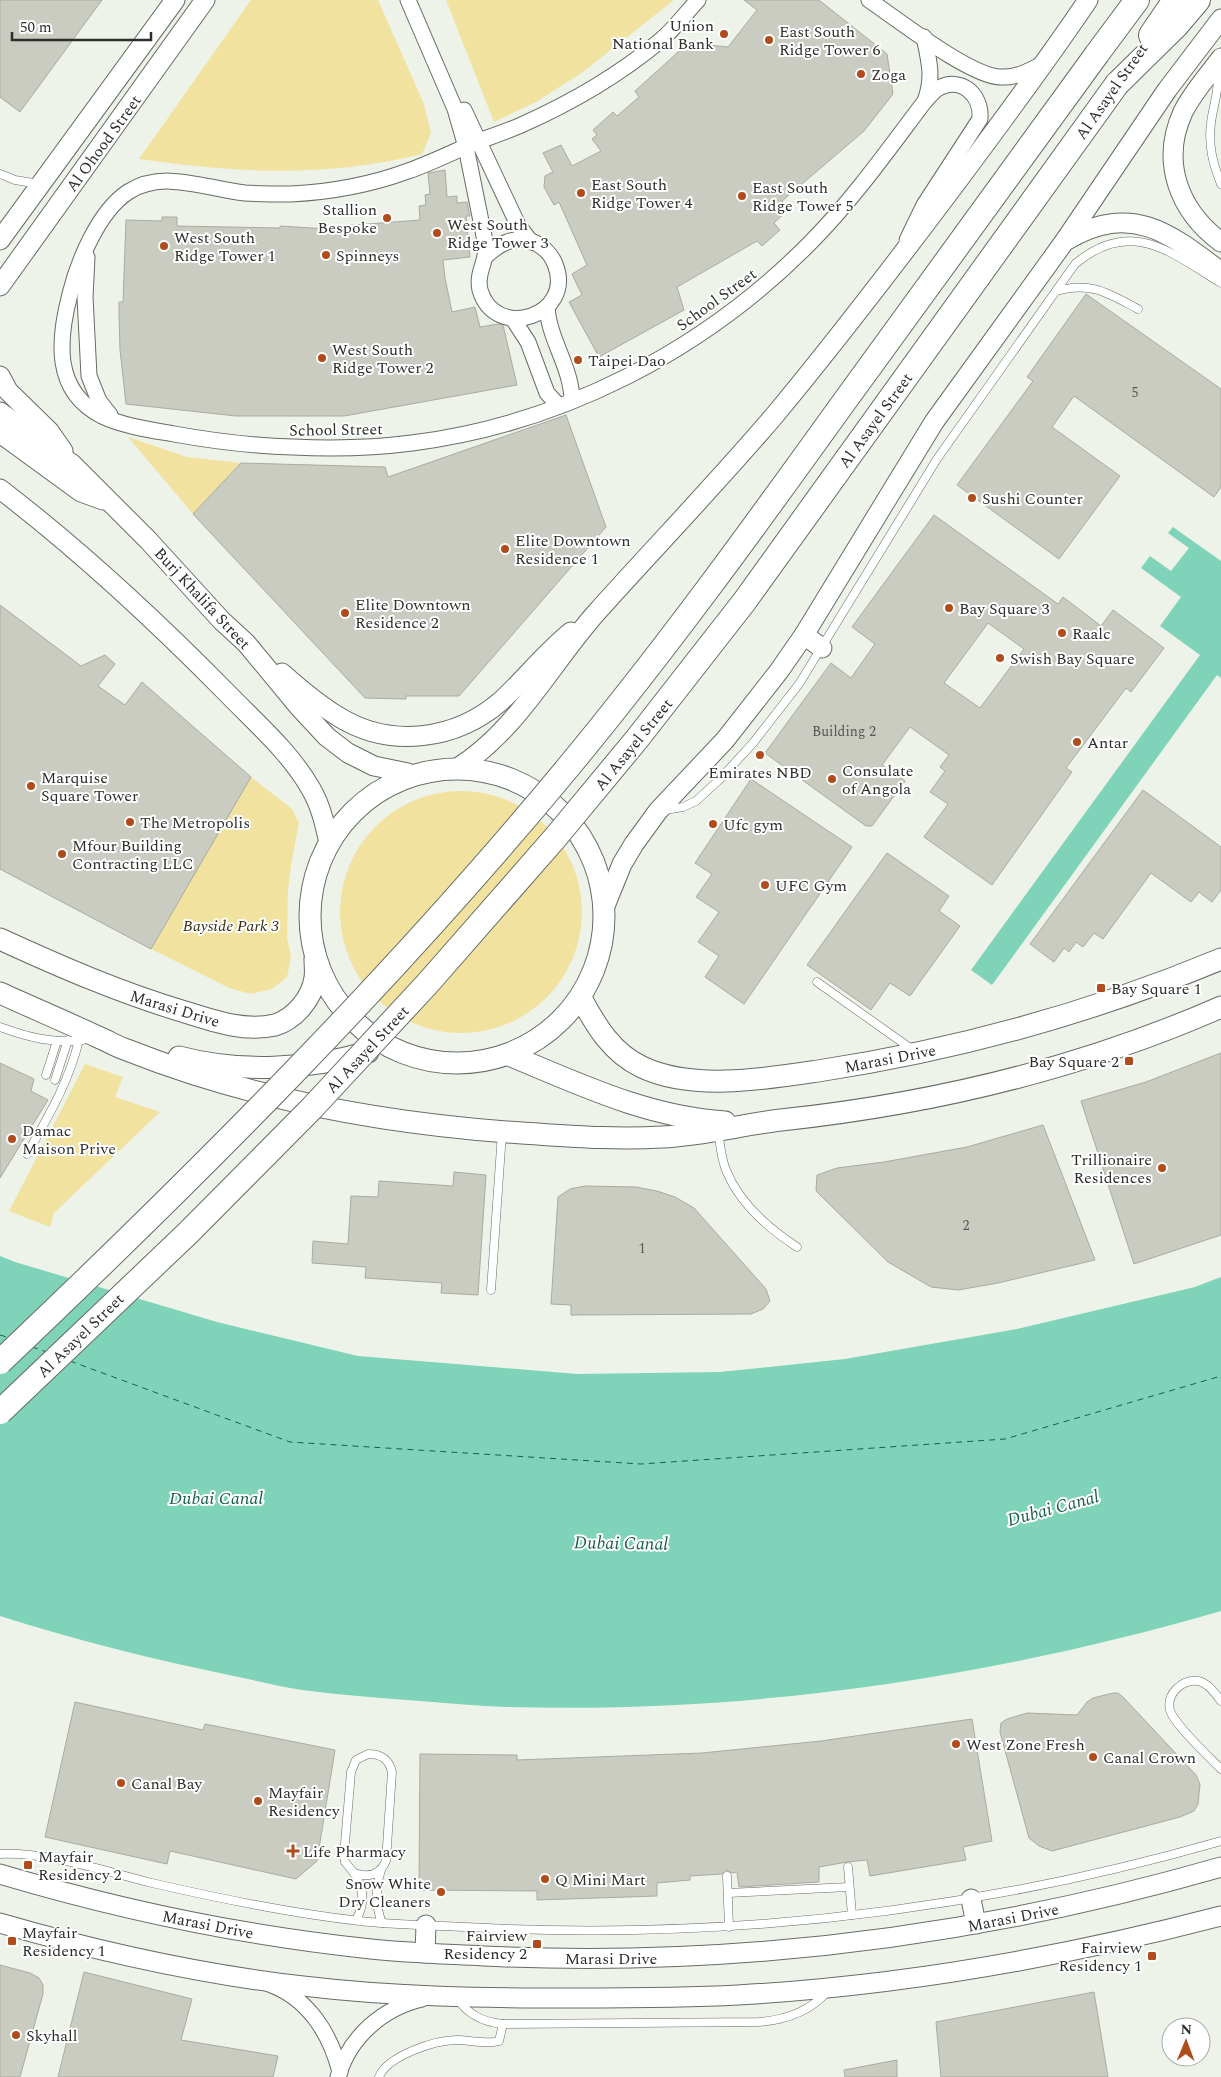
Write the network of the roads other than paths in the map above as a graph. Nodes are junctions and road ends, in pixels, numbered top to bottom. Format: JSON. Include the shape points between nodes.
{"nodes":[{"id":1,"x":175,"y":0,"type":"edge"},
{"id":2,"x":205,"y":0,"type":"edge"},
{"id":3,"x":408,"y":0,"type":"edge"},
{"id":4,"x":417,"y":0,"type":"edge"},
{"id":5,"x":698,"y":0,"type":"edge"},
{"id":6,"x":869,"y":0,"type":"edge"},
{"id":7,"x":1088,"y":0,"type":"edge"},
{"id":8,"x":1122,"y":0,"type":"edge"},
{"id":9,"x":1137,"y":0,"type":"edge"},
{"id":10,"x":1175,"y":0,"type":"edge"},
{"id":11,"x":1198,"y":0,"type":"edge"},
{"id":12,"x":1221,"y":19,"type":"edge"},
{"id":13,"x":924,"y":37,"type":"junction"},
{"id":14,"x":1097,"y":54,"type":"junction"},
{"id":15,"x":1218,"y":62,"type":"edge"},
{"id":16,"x":1046,"y":63,"type":"junction"},
{"id":17,"x":1117,"y":84,"type":"junction"},
{"id":18,"x":1194,"y":93,"type":"junction"},
{"id":19,"x":925,"y":101,"type":"junction"},
{"id":20,"x":473,"y":144,"type":"junction"},
{"id":21,"x":0,"y":174,"type":"edge"},
{"id":22,"x":40,"y":184,"type":"junction"},
{"id":23,"x":1221,"y":184,"type":"edge"},
{"id":24,"x":1102,"y":185,"type":"junction"},
{"id":25,"x":0,"y":240,"type":"edge"},
{"id":26,"x":531,"y":242,"type":"junction"},
{"id":27,"x":1064,"y":242,"type":"junction"},
{"id":28,"x":1221,"y":242,"type":"edge"},
{"id":29,"x":89,"y":243,"type":"junction"},
{"id":30,"x":486,"y":256,"type":"junction"},
{"id":31,"x":900,"y":258,"type":"junction"},
{"id":32,"x":1221,"y":272,"type":"edge"},
{"id":33,"x":1221,"y":283,"type":"edge"},
{"id":34,"x":0,"y":286,"type":"edge"},
{"id":35,"x":1056,"y":291,"type":"junction"},
{"id":36,"x":547,"y":308,"type":"junction"},
{"id":37,"x":1138,"y":310,"type":"dead end"},
{"id":38,"x":513,"y":319,"type":"junction"},
{"id":39,"x":556,"y":344,"type":"junction"},
{"id":40,"x":534,"y":353,"type":"junction"},
{"id":41,"x":0,"y":376,"type":"edge"},
{"id":42,"x":565,"y":403,"type":"junction"},
{"id":43,"x":0,"y":412,"type":"edge"},
{"id":44,"x":116,"y":421,"type":"junction"},
{"id":45,"x":0,"y":434,"type":"edge"},
{"id":46,"x":72,"y":464,"type":"junction"},
{"id":47,"x":0,"y":490,"type":"edge"},
{"id":48,"x":0,"y":495,"type":"edge"},
{"id":49,"x":109,"y":502,"type":"junction"},
{"id":50,"x":24,"y":508,"type":"junction"},
{"id":51,"x":594,"y":616,"type":"junction"},
{"id":52,"x":804,"y":635,"type":"junction"},
{"id":53,"x":246,"y":643,"type":"junction"},
{"id":54,"x":822,"y":648,"type":"junction"},
{"id":55,"x":456,"y":769,"type":"junction"},
{"id":56,"x":408,"y":773,"type":"junction"},
{"id":57,"x":658,"y":811,"type":"junction"},
{"id":58,"x":329,"y":843,"type":"junction"},
{"id":59,"x":606,"y":906,"type":"junction"},
{"id":60,"x":0,"y":939,"type":"edge"},
{"id":61,"x":315,"y":956,"type":"junction"},
{"id":62,"x":1221,"y":959,"type":"edge"},
{"id":63,"x":817,"y":982,"type":"dead end"},
{"id":64,"x":0,"y":993,"type":"edge"},
{"id":65,"x":581,"y":998,"type":"junction"},
{"id":66,"x":1218,"y":1011,"type":"edge"},
{"id":67,"x":0,"y":1027,"type":"edge"},
{"id":68,"x":100,"y":1037,"type":"junction"},
{"id":69,"x":68,"y":1040,"type":"junction"},
{"id":70,"x":79,"y":1040,"type":"junction"},
{"id":71,"x":57,"y":1041,"type":"junction"},
{"id":72,"x":388,"y":1046,"type":"junction"},
{"id":73,"x":509,"y":1054,"type":"junction"},
{"id":74,"x":918,"y":1054,"type":"junction"},
{"id":75,"x":46,"y":1075,"type":"dead end"},
{"id":76,"x":55,"y":1080,"type":"dead end"},
{"id":77,"x":762,"y":1122,"type":"junction"},
{"id":78,"x":503,"y":1131,"type":"junction"},
{"id":79,"x":718,"y":1131,"type":"junction"},
{"id":80,"x":27,"y":1154,"type":"dead end"},
{"id":81,"x":797,"y":1247,"type":"dead end"},
{"id":82,"x":490,"y":1290,"type":"dead end"},
{"id":83,"x":0,"y":1362,"type":"edge"},
{"id":84,"x":0,"y":1412,"type":"edge"},
{"id":85,"x":1221,"y":1701,"type":"edge"},
{"id":86,"x":1221,"y":1770,"type":"edge"},
{"id":87,"x":1221,"y":1840,"type":"edge"},
{"id":88,"x":0,"y":1854,"type":"edge"},
{"id":89,"x":848,"y":1867,"type":"dead end"},
{"id":90,"x":1221,"y":1867,"type":"edge"},
{"id":91,"x":381,"y":1870,"type":"junction"},
{"id":92,"x":0,"y":1874,"type":"edge"},
{"id":93,"x":354,"y":1874,"type":"junction"},
{"id":94,"x":727,"y":1876,"type":"dead end"},
{"id":95,"x":849,"y":1887,"type":"junction"},
{"id":96,"x":728,"y":1893,"type":"junction"},
{"id":97,"x":971,"y":1899,"type":"junction"},
{"id":98,"x":852,"y":1916,"type":"junction"},
{"id":99,"x":1221,"y":1916,"type":"edge"},
{"id":100,"x":356,"y":1920,"type":"junction"},
{"id":101,"x":0,"y":1923,"type":"edge"},
{"id":102,"x":382,"y":1923,"type":"junction"},
{"id":103,"x":976,"y":1924,"type":"junction"},
{"id":104,"x":426,"y":1925,"type":"junction"},
{"id":105,"x":729,"y":1928,"type":"junction"},
{"id":106,"x":425,"y":1953,"type":"junction"},
{"id":107,"x":258,"y":1980,"type":"junction"},
{"id":108,"x":832,"y":1987,"type":"junction"},
{"id":109,"x":450,"y":1996,"type":"junction"},
{"id":110,"x":503,"y":2024,"type":"junction"},
{"id":111,"x":339,"y":2074,"type":"edge"},
{"id":112,"x":379,"y":2077,"type":"edge"}],
"edges":[{"from":1,"to":22,"type":"street","name":"Al Ohood Street"},
{"from":2,"to":34,"type":"street","name":"Al Ohood Street"},
{"from":3,"to":20,"type":"street"},
{"from":4,"to":20,"type":"street"},
{"from":5,"to":20,"type":"street","name":"School Street","via":[[664,38],[592,89],[546,114]]},
{"from":6,"to":13,"type":"street"},
{"from":7,"to":16,"type":"street"},
{"from":8,"to":14,"type":"main road"},
{"from":9,"to":14,"type":"main road","name":"Al Asayel Street"},
{"from":10,"to":17,"type":"main road","name":"Al Asayel Street"},
{"from":11,"to":17,"type":"main road"},
{"from":12,"to":24,"type":"street"},
{"from":13,"to":16,"type":"street","via":[[969,67],[990,76],[1012,77]]},
{"from":13,"to":19,"type":"street","name":"School Street","via":[[931,72]]},
{"from":14,"to":83,"type":"main road","name":"Al Asayel Street","bridge":true,"via":[[715,581],[568,768],[341,1024],[167,1202]]},
{"from":15,"to":18,"type":"street"},
{"from":15,"to":23,"type":"lane","via":[[1218,88],[1210,144]]},
{"from":16,"to":31,"type":"street"},
{"from":17,"to":84,"type":"main road","name":"Al Asayel Street","bridge":true,"via":[[744,602],[555,838],[312,1108]]},
{"from":18,"to":24,"type":"street","via":[[1164,116],[1129,160]]},
{"from":18,"to":28,"type":"street","via":[[1182,114],[1176,137],[1175,173],[1187,208],[1198,223]]},
{"from":19,"to":31,"type":"street","via":[[947,85],[958,85],[969,89],[977,98],[981,108],[980,119],[924,205]]},
{"from":19,"to":42,"type":"street","name":"School Street","via":[[836,215],[759,291],[670,353]]},
{"from":20,"to":26,"type":"street","via":[[518,225]]},
{"from":20,"to":29,"type":"street","name":"School Street","via":[[411,170],[329,191],[278,194],[183,182],[144,184],[112,206]]},
{"from":20,"to":30,"type":"street"},
{"from":21,"to":22,"type":"lane"},
{"from":22,"to":25,"type":"street","name":"Al Ohood Street"},
{"from":24,"to":27,"type":"street"},
{"from":26,"to":30,"type":"street","via":[[505,242]]},
{"from":26,"to":36,"type":"street","via":[[543,248],[557,270],[555,296]]},
{"from":27,"to":32,"type":"street","via":[[1082,231],[1102,225],[1143,225],[1180,241]]},
{"from":27,"to":52,"type":"street","via":[[918,447]]},
{"from":29,"to":44,"type":"street","via":[[85,297],[88,376],[99,401]]},
{"from":29,"to":44,"type":"street","name":"School Street","via":[[68,301],[61,355],[64,370],[78,396],[102,416]]},
{"from":30,"to":38,"type":"street","via":[[479,278],[484,300],[492,309]]},
{"from":31,"to":51,"type":"street","via":[[773,416]]},
{"from":33,"to":35,"type":"lane","via":[[1166,250],[1134,241],[1102,246],[1088,254],[1075,264]]},
{"from":35,"to":37,"type":"lane","via":[[1079,286],[1095,288]]},
{"from":35,"to":54,"type":"lane","via":[[937,459]]},
{"from":36,"to":38,"type":"street","via":[[536,315]]},
{"from":36,"to":39,"type":"street"},
{"from":38,"to":40,"type":"street"},
{"from":39,"to":40,"type":"street"},
{"from":39,"to":42,"type":"street","via":[[571,382]]},
{"from":40,"to":42,"type":"street","via":[[547,393]]},
{"from":41,"to":46,"type":"street","via":[[8,391],[49,431]]},
{"from":42,"to":44,"type":"street","name":"School Street","via":[[509,423],[444,438],[378,447],[239,444]]},
{"from":43,"to":46,"type":"street","name":"Burj Khalifa Street"},
{"from":45,"to":49,"type":"street","via":[[81,492]]},
{"from":46,"to":49,"type":"street","name":"Burj Khalifa Street"},
{"from":47,"to":50,"type":"street"},
{"from":48,"to":50,"type":"street"},
{"from":49,"to":53,"type":"street","name":"Burj Khalifa Street"},
{"from":50,"to":58,"type":"street","via":[[135,603],[279,746],[312,791],[323,816]]},
{"from":51,"to":53,"type":"street","via":[[545,655],[484,714],[465,725],[424,737],[403,738],[380,733],[340,718]]},
{"from":51,"to":55,"type":"street","via":[[499,735]]},
{"from":52,"to":54,"type":"street"},
{"from":52,"to":57,"type":"street","via":[[744,718]]},
{"from":53,"to":56,"type":"street","name":"Burj Khalifa Street","via":[[327,737],[348,753],[374,766]]},
{"from":54,"to":57,"type":"lane","via":[[799,684],[720,779],[683,807]]},
{"from":55,"to":56,"type":"main road"},
{"from":55,"to":59,"type":"main road","via":[[502,776],[528,786],[558,808],[582,836],[598,869]]},
{"from":56,"to":58,"type":"main road","via":[[370,797],[347,818]]},
{"from":57,"to":59,"type":"street","via":[[622,864]]},
{"from":58,"to":61,"type":"main road","via":[[317,870],[310,898],[310,928]]},
{"from":59,"to":65,"type":"main road","via":[[601,954]]},
{"from":60,"to":61,"type":"main road","name":"Marasi Drive","via":[[80,975],[152,1002],[219,1022],[255,1027],[276,1025],[294,1014],[308,998],[315,978]]},
{"from":61,"to":72,"type":"main road","via":[[331,993],[356,1023]]},
{"from":62,"to":74,"type":"main road","name":"Marasi Drive","via":[[1115,1000]]},
{"from":63,"to":74,"type":"lane"},
{"from":64,"to":68,"type":"main road"},
{"from":65,"to":73,"type":"main road","via":[[550,1032]]},
{"from":65,"to":74,"type":"main road","name":"Marasi Drive","via":[[604,1038],[622,1055],[666,1075],[716,1081],[766,1079]]},
{"from":66,"to":77,"type":"main road","via":[[1115,1048],[1000,1082],[882,1107]]},
{"from":67,"to":71,"type":"lane","via":[[38,1039]]},
{"from":68,"to":70,"type":"lane"},
{"from":68,"to":72,"type":"main road","via":[[188,1060],[228,1066],[309,1065]]},
{"from":68,"to":78,"type":"main road","via":[[178,1068],[288,1100],[412,1122]]},
{"from":69,"to":70,"type":"lane"},
{"from":69,"to":71,"type":"lane"},
{"from":69,"to":76,"type":"lane"},
{"from":70,"to":80,"type":"lane","via":[[64,1088]]},
{"from":71,"to":75,"type":"lane"},
{"from":72,"to":73,"type":"main road","via":[[427,1060],[452,1062],[468,1063]]},
{"from":73,"to":77,"type":"main road","via":[[646,1109],[704,1120]]},
{"from":77,"to":79,"type":"main road"},
{"from":78,"to":79,"type":"main road","via":[[628,1138]]},
{"from":78,"to":82,"type":"lane"},
{"from":79,"to":81,"type":"lane","via":[[725,1169],[736,1188],[774,1231]]},
{"from":85,"to":86,"type":"lane","via":[[1209,1686],[1198,1681],[1186,1682],[1176,1688],[1170,1699],[1170,1711],[1176,1721]]},
{"from":87,"to":97,"type":"lane"},
{"from":88,"to":100,"type":"lane","via":[[31,1855],[203,1895]]},
{"from":89,"to":95,"type":"lane"},
{"from":90,"to":103,"type":"street","name":"Marasi Drive","via":[[1040,1913]]},
{"from":91,"to":93,"type":"lane","via":[[368,1876]]},
{"from":91,"to":93,"type":"lane","via":[[387,1856],[392,1772],[382,1756],[368,1754],[356,1760],[351,1772],[344,1856]]},
{"from":91,"to":102,"type":"lane","via":[[376,1891]]},
{"from":92,"to":106,"type":"street","name":"Marasi Drive","via":[[92,1899],[223,1927],[329,1944]]},
{"from":93,"to":100,"type":"lane","via":[[363,1896],[363,1905]]},
{"from":94,"to":96,"type":"lane"},
{"from":95,"to":96,"type":"lane"},
{"from":95,"to":98,"type":"lane"},
{"from":96,"to":105,"type":"lane"},
{"from":97,"to":98,"type":"lane"},
{"from":97,"to":103,"type":"street"},
{"from":98,"to":105,"type":"lane"},
{"from":99,"to":108,"type":"street","via":[[1103,1944],[1006,1962]]},
{"from":100,"to":102,"type":"lane"},
{"from":101,"to":107,"type":"street","via":[[117,1954]]},
{"from":102,"to":104,"type":"lane"},
{"from":103,"to":106,"type":"street","name":"Marasi Drive","via":[[892,1938],[735,1954],[595,1959]]},
{"from":104,"to":105,"type":"lane","via":[[556,1932]]},
{"from":104,"to":106,"type":"street"},
{"from":107,"to":109,"type":"street","via":[[350,1991]]},
{"from":107,"to":111,"type":"street","via":[[288,1993],[312,2014],[330,2041]]},
{"from":108,"to":109,"type":"street","via":[[646,1998]]},
{"from":108,"to":110,"type":"lane","via":[[800,2013],[773,2021]]},
{"from":109,"to":110,"type":"lane","via":[[481,2020]]},
{"from":109,"to":111,"type":"street","via":[[410,2002],[380,2018],[356,2041]]},
{"from":110,"to":112,"type":"lane","via":[[499,2041],[435,2042],[400,2058],[381,2070]]}]}
